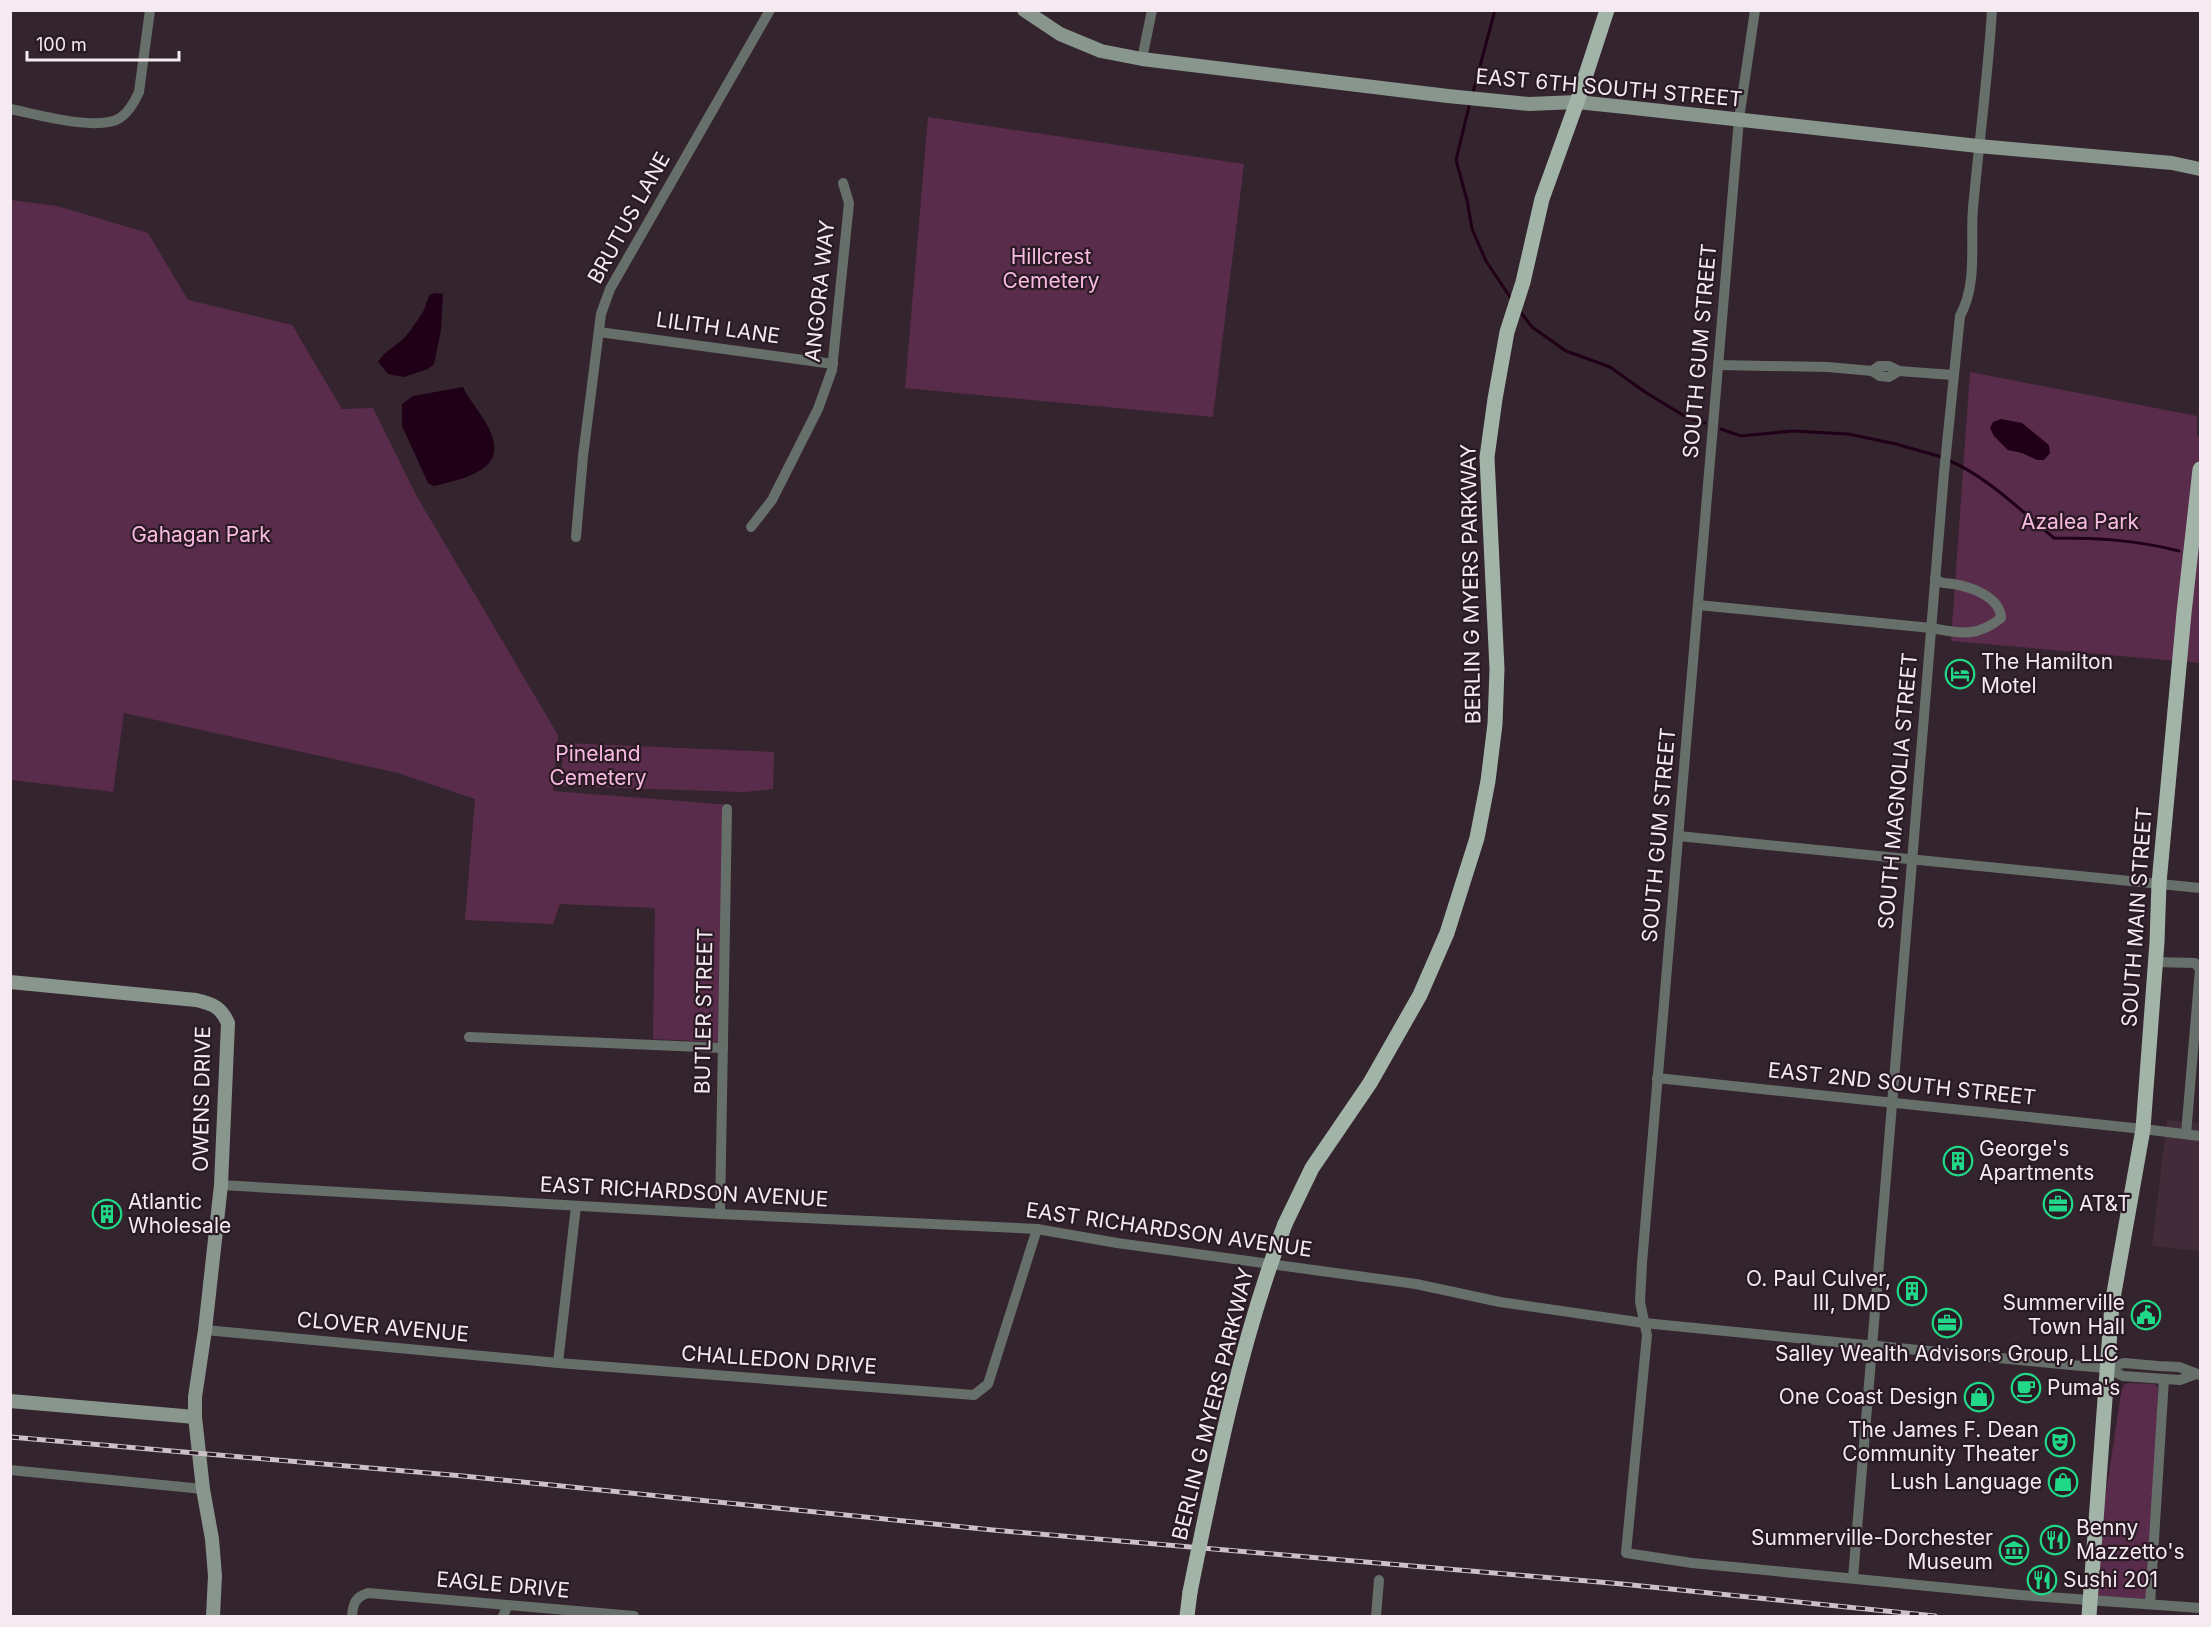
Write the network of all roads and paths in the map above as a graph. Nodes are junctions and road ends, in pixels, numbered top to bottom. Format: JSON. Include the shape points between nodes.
{"nodes":[{"id":1,"x":770,"y":10,"type":"edge"},
{"id":2,"x":1024,"y":10,"type":"edge"},
{"id":3,"x":1152,"y":10,"type":"edge"},
{"id":4,"x":1607,"y":10,"type":"edge"},
{"id":5,"x":1755,"y":10,"type":"edge"},
{"id":6,"x":1992,"y":10,"type":"edge"},
{"id":7,"x":148,"y":11,"type":"edge"},
{"id":8,"x":1142,"y":59,"type":"junction"},
{"id":9,"x":1577,"y":102,"type":"junction"},
{"id":10,"x":10,"y":109,"type":"edge"},
{"id":11,"x":1739,"y":119,"type":"junction"},
{"id":12,"x":1978,"y":146,"type":"junction"},
{"id":13,"x":2200,"y":169,"type":"edge"},
{"id":14,"x":843,"y":183,"type":"dead end"},
{"id":15,"x":599,"y":332,"type":"junction"},
{"id":16,"x":833,"y":364,"type":"junction"},
{"id":17,"x":1718,"y":365,"type":"junction"},
{"id":18,"x":1953,"y":375,"type":"junction"},
{"id":19,"x":2200,"y":469,"type":"edge"},
{"id":20,"x":751,"y":527,"type":"dead end"},
{"id":21,"x":576,"y":537,"type":"dead end"},
{"id":22,"x":1935,"y":578,"type":"junction"},
{"id":23,"x":1698,"y":605,"type":"junction"},
{"id":24,"x":1931,"y":628,"type":"junction"},
{"id":25,"x":727,"y":809,"type":"dead end"},
{"id":26,"x":1678,"y":836,"type":"junction"},
{"id":27,"x":1912,"y":859,"type":"junction"},
{"id":28,"x":2159,"y":883,"type":"junction"},
{"id":29,"x":2200,"y":888,"type":"edge"},
{"id":30,"x":2155,"y":962,"type":"junction"},
{"id":31,"x":10,"y":982,"type":"edge"},
{"id":32,"x":470,"y":1037,"type":"dead end"},
{"id":33,"x":723,"y":1048,"type":"junction"},
{"id":34,"x":1657,"y":1078,"type":"junction"},
{"id":35,"x":1892,"y":1103,"type":"junction"},
{"id":36,"x":2143,"y":1129,"type":"junction"},
{"id":37,"x":2186,"y":1134,"type":"junction"},
{"id":38,"x":2200,"y":1136,"type":"edge"},
{"id":39,"x":221,"y":1185,"type":"junction"},
{"id":40,"x":576,"y":1206,"type":"junction"},
{"id":41,"x":720,"y":1214,"type":"junction"},
{"id":42,"x":1037,"y":1229,"type":"junction"},
{"id":43,"x":1644,"y":1323,"type":"junction"},
{"id":44,"x":205,"y":1330,"type":"junction"},
{"id":45,"x":1872,"y":1346,"type":"junction"},
{"id":46,"x":558,"y":1363,"type":"junction"},
{"id":47,"x":2106,"y":1368,"type":"junction"},
{"id":48,"x":2198,"y":1375,"type":"edge"},
{"id":49,"x":2164,"y":1379,"type":"junction"},
{"id":50,"x":195,"y":1397,"type":"junction"},
{"id":51,"x":10,"y":1401,"type":"edge"},
{"id":52,"x":160,"y":1415,"type":"junction"},
{"id":53,"x":195,"y":1417,"type":"junction"},
{"id":54,"x":10,"y":1470,"type":"edge"},
{"id":55,"x":203,"y":1489,"type":"junction"},
{"id":56,"x":1853,"y":1578,"type":"junction"},
{"id":57,"x":1379,"y":1580,"type":"dead end"},
{"id":58,"x":2090,"y":1600,"type":"junction"},
{"id":59,"x":2150,"y":1604,"type":"junction"},
{"id":60,"x":508,"y":1605,"type":"junction"},
{"id":61,"x":2200,"y":1608,"type":"edge"},
{"id":62,"x":213,"y":1617,"type":"edge"},
{"id":63,"x":352,"y":1617,"type":"edge"},
{"id":64,"x":503,"y":1617,"type":"edge"},
{"id":65,"x":634,"y":1617,"type":"edge"},
{"id":66,"x":1187,"y":1617,"type":"edge"},
{"id":67,"x":1376,"y":1617,"type":"edge"},
{"id":68,"x":2089,"y":1617,"type":"edge"}],
"edges":[{"from":1,"to":15,"type":"street","name":"BRUTUS LANE","via":[[610,289]]},
{"from":2,"to":8,"type":"street","name":"EAST 6TH SOUTH STREET","via":[[1060,34],[1091,47]]},
{"from":3,"to":8,"type":"street"},
{"from":4,"to":9,"type":"main road","name":"BERLIN G MYERS PARKWAY"},
{"from":5,"to":11,"type":"street","name":"SOUTH GUM STREET"},
{"from":6,"to":12,"type":"street","name":"SOUTH MAGNOLIA STREET"},
{"from":7,"to":10,"type":"street","via":[[139,92],[121,118],[98,124]]},
{"from":8,"to":9,"type":"street","name":"EAST 6TH SOUTH STREET","via":[[1448,96],[1529,104]]},
{"from":9,"to":11,"type":"street","name":"EAST 6TH SOUTH STREET"},
{"from":9,"to":66,"type":"main road","name":"BERLIN G MYERS PARKWAY","bridge":true,"via":[[1542,200],[1507,332],[1487,457],[1497,669],[1495,724],[1477,838],[1447,933],[1420,995],[1371,1083],[1312,1168],[1264,1278],[1247,1337]]},
{"from":11,"to":12,"type":"street","name":"EAST 6TH SOUTH STREET"},
{"from":11,"to":17,"type":"street","name":"SOUTH GUM STREET"},
{"from":12,"to":13,"type":"street","name":"EAST 6TH SOUTH STREET","via":[[2172,163]]},
{"from":12,"to":18,"type":"street","name":"SOUTH MAGNOLIA STREET","via":[[1972,272],[1967,303],[1960,316]]},
{"from":14,"to":16,"type":"street","name":"ANGORA WAY","via":[[849,203]]},
{"from":15,"to":16,"type":"street","name":"LILITH LANE"},
{"from":15,"to":21,"type":"street","name":"BRUTUS LANE"},
{"from":16,"to":20,"type":"street","name":"ANGORA WAY","via":[[818,409],[772,500]]},
{"from":17,"to":18,"type":"street","via":[[1828,367],[1872,371],[1889,377],[1899,371]]},
{"from":17,"to":23,"type":"street","name":"SOUTH GUM STREET"},
{"from":18,"to":22,"type":"street","name":"SOUTH MAGNOLIA STREET"},
{"from":19,"to":28,"type":"main road","name":"SOUTH MAIN STREET"},
{"from":22,"to":24,"type":"street","name":"SOUTH MAGNOLIA STREET"},
{"from":22,"to":24,"type":"street","via":[[1990,598],[1997,604],[2001,618],[1966,634]]},
{"from":23,"to":24,"type":"street"},
{"from":23,"to":26,"type":"street","name":"SOUTH GUM STREET"},
{"from":24,"to":27,"type":"street","name":"SOUTH MAGNOLIA STREET"},
{"from":25,"to":33,"type":"street","name":"BUTLER STREET"},
{"from":26,"to":27,"type":"street"},
{"from":26,"to":34,"type":"street","name":"SOUTH GUM STREET"},
{"from":27,"to":28,"type":"street"},
{"from":27,"to":35,"type":"street","name":"SOUTH MAGNOLIA STREET"},
{"from":28,"to":29,"type":"street"},
{"from":28,"to":30,"type":"main road","name":"SOUTH MAIN STREET"},
{"from":30,"to":36,"type":"main road","name":"SOUTH MAIN STREET"},
{"from":30,"to":37,"type":"street","via":[[2195,963],[2200,969]]},
{"from":31,"to":39,"type":"street","name":"OWENS DRIVE","via":[[196,1000],[223,1011],[228,1023]]},
{"from":32,"to":33,"type":"street"},
{"from":33,"to":41,"type":"street","name":"BUTLER STREET"},
{"from":34,"to":35,"type":"street","name":"EAST 2ND SOUTH STREET"},
{"from":34,"to":43,"type":"street","name":"SOUTH GUM STREET","via":[[1642,1263],[1640,1302]]},
{"from":35,"to":36,"type":"street","name":"EAST 2ND SOUTH STREET"},
{"from":35,"to":45,"type":"street","name":"SOUTH MAGNOLIA STREET"},
{"from":36,"to":37,"type":"street","name":"EAST 2ND SOUTH STREET"},
{"from":36,"to":47,"type":"main road","name":"SOUTH MAIN STREET","via":[[2115,1276]]},
{"from":37,"to":38,"type":"street","name":"EAST 2ND SOUTH STREET"},
{"from":39,"to":40,"type":"street","name":"EAST RICHARDSON AVENUE"},
{"from":39,"to":44,"type":"street","name":"OWENS DRIVE"},
{"from":40,"to":41,"type":"street","name":"EAST RICHARDSON AVENUE"},
{"from":40,"to":46,"type":"street"},
{"from":41,"to":42,"type":"street","name":"EAST RICHARDSON AVENUE"},
{"from":42,"to":43,"type":"street","name":"EAST RICHARDSON AVENUE","via":[[1416,1284],[1500,1302]]},
{"from":42,"to":46,"type":"street","name":"CHALLEDON DRIVE","via":[[988,1384],[975,1395]]},
{"from":43,"to":45,"type":"street","name":"EAST RICHARDSON AVENUE"},
{"from":43,"to":56,"type":"street","name":"SOUTH GUM STREET","via":[[1647,1335],[1626,1553]]},
{"from":44,"to":46,"type":"street","name":"CLOVER AVENUE"},
{"from":44,"to":50,"type":"street","name":"OWENS DRIVE"},
{"from":45,"to":47,"type":"street","name":"EAST RICHARDSON AVENUE"},
{"from":45,"to":56,"type":"street","name":"SOUTH MAGNOLIA STREET"},
{"from":47,"to":48,"type":"street","via":[[2124,1363],[2179,1367]]},
{"from":47,"to":49,"type":"street","via":[[2123,1376]]},
{"from":47,"to":58,"type":"main road","name":"SOUTH MAIN STREET"},
{"from":48,"to":49,"type":"street"},
{"from":49,"to":59,"type":"street"},
{"from":50,"to":52,"type":"street"},
{"from":50,"to":53,"type":"street","name":"OWENS DRIVE"},
{"from":51,"to":52,"type":"street"},
{"from":52,"to":53,"type":"street"},
{"from":53,"to":55,"type":"street","name":"OWENS DRIVE"},
{"from":54,"to":55,"type":"street"},
{"from":55,"to":62,"type":"street","name":"OWENS DRIVE","via":[[215,1576]]},
{"from":56,"to":58,"type":"street"},
{"from":57,"to":67,"type":"street"},
{"from":58,"to":59,"type":"street"},
{"from":58,"to":68,"type":"main road","name":"SOUTH MAIN STREET"},
{"from":59,"to":61,"type":"street"},
{"from":60,"to":63,"type":"street","name":"EAGLE DRIVE","via":[[368,1593],[355,1600]]},
{"from":60,"to":64,"type":"street"},
{"from":60,"to":65,"type":"street","name":"EAGLE DRIVE"}]}
